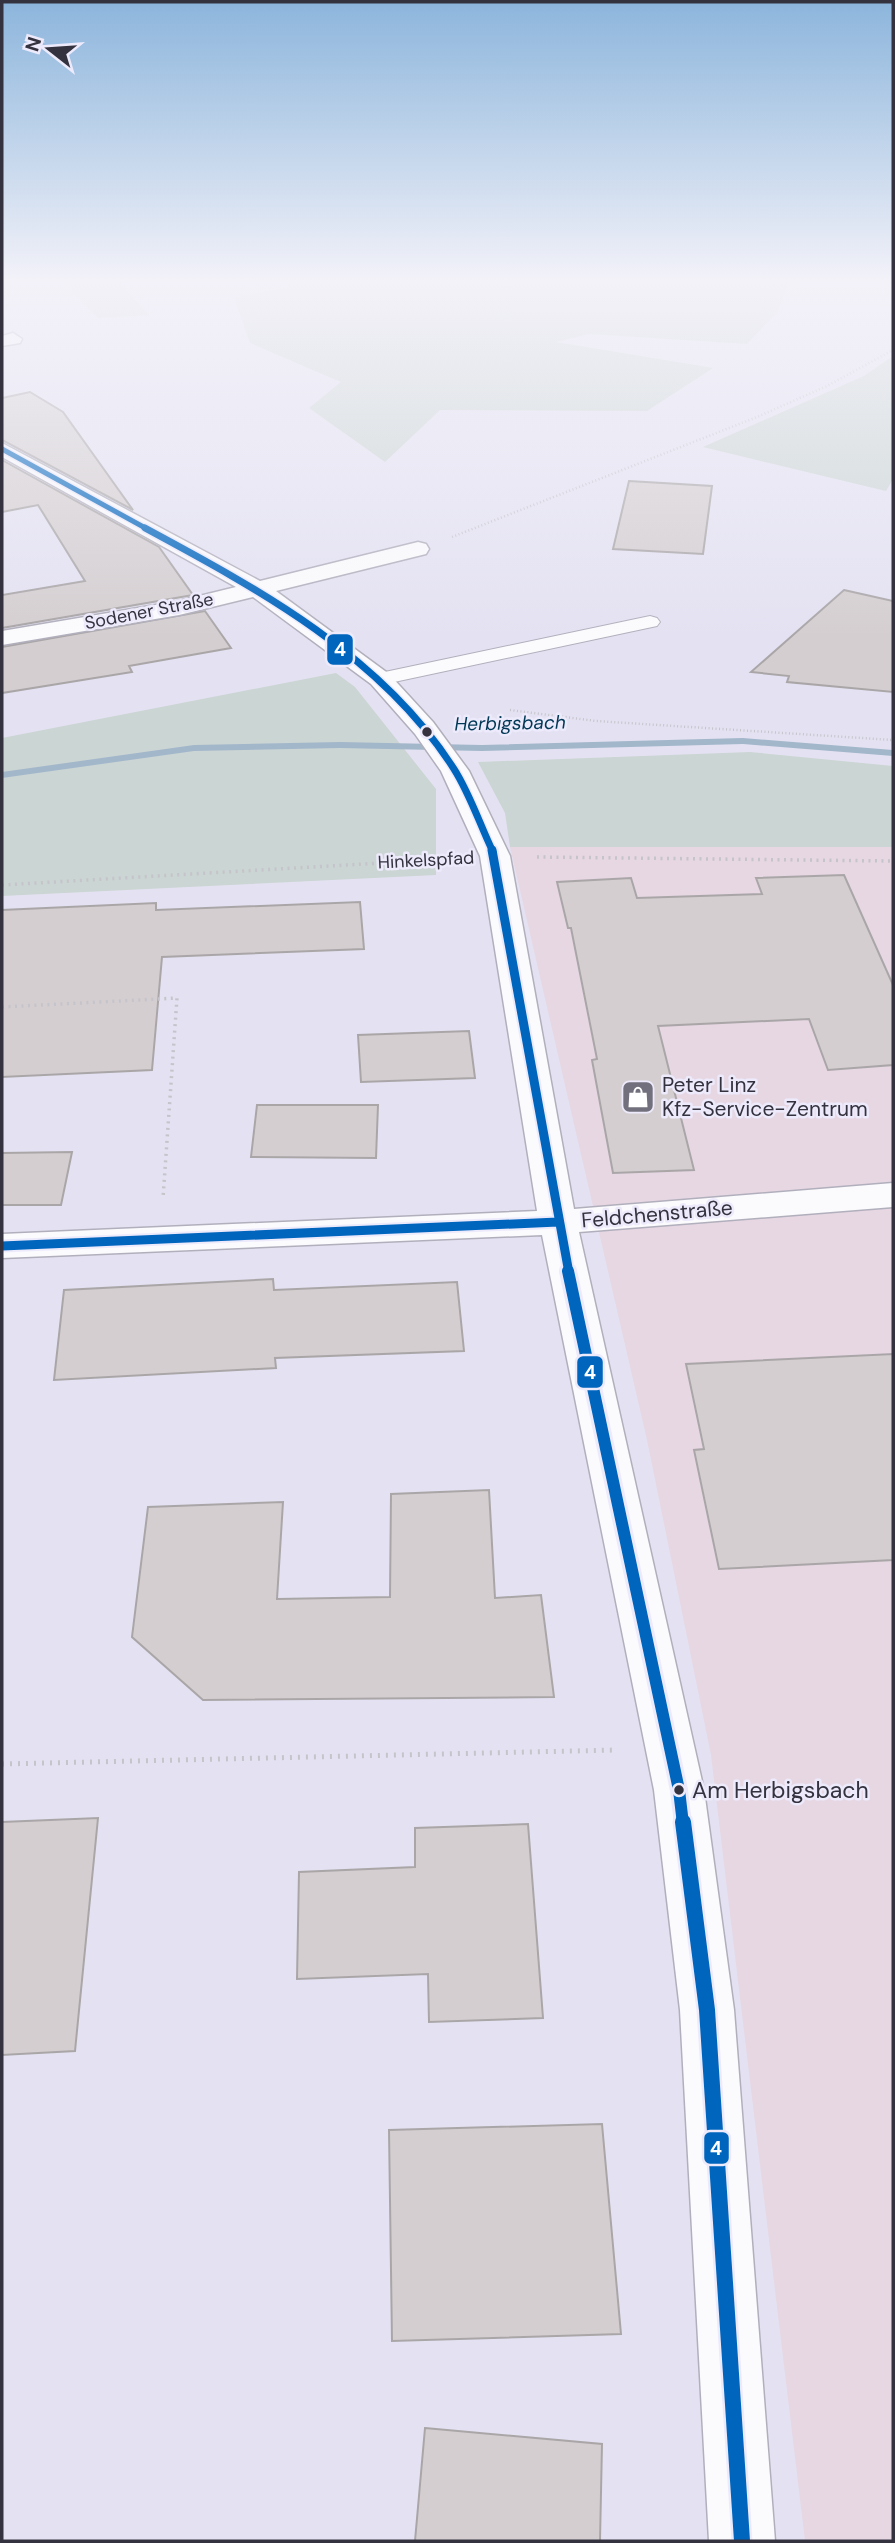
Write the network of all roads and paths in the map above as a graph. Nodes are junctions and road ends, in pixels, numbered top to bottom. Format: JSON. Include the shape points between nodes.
{"nodes":[{"id":1,"x":794,"y":401,"type":"edge"},
{"id":2,"x":2,"y":449,"type":"edge"},
{"id":3,"x":418,"y":549,"type":"joint"},
{"id":4,"x":257,"y":589,"type":"junction"},
{"id":5,"x":650,"y":622,"type":"dead end"},
{"id":6,"x":2,"y":638,"type":"edge"},
{"id":7,"x":380,"y":679,"type":"junction"},
{"id":8,"x":510,"y":709,"type":"dead end"},
{"id":9,"x":893,"y":740,"type":"edge"},
{"id":10,"x":495,"y":856,"type":"junction"},
{"id":11,"x":893,"y":861,"type":"edge"},
{"id":12,"x":2,"y":885,"type":"edge"},
{"id":13,"x":2,"y":1007,"type":"edge"},
{"id":14,"x":893,"y":1195,"type":"edge"},
{"id":15,"x":558,"y":1222,"type":"junction"},
{"id":16,"x":160,"y":1238,"type":"junction"},
{"id":17,"x":2,"y":1246,"type":"edge"},
{"id":18,"x":671,"y":1749,"type":"junction"},
{"id":19,"x":2,"y":1764,"type":"edge"},
{"id":20,"x":741,"y":2541,"type":"edge"}],
"edges":[{"from":1,"to":3,"type":"path","via":[[596,484]]},
{"from":2,"to":4,"type":"street"},
{"from":3,"to":4,"type":"street","name":"Sodener Straße"},
{"from":4,"to":6,"type":"street","name":"Sodener Straße","via":[[179,608]]},
{"from":4,"to":7,"type":"street"},
{"from":5,"to":7,"type":"lane"},
{"from":7,"to":10,"type":"street","via":[[455,771]]},
{"from":8,"to":9,"type":"path","via":[[596,721]]},
{"from":10,"to":11,"type":"path","name":"Hinkelspfad"},
{"from":10,"to":12,"type":"path","name":"Hinkelspfad"},
{"from":10,"to":15,"type":"street"},
{"from":13,"to":16,"type":"path","via":[[177,998]]},
{"from":14,"to":15,"type":"street","name":"Feldchenstraße"},
{"from":15,"to":16,"type":"street","name":"Feldchenstraße"},
{"from":15,"to":18,"type":"street"},
{"from":16,"to":17,"type":"street","name":"Feldchenstraße"},
{"from":18,"to":19,"type":"path"},
{"from":18,"to":20,"type":"street","via":[[707,2010]]}]}
